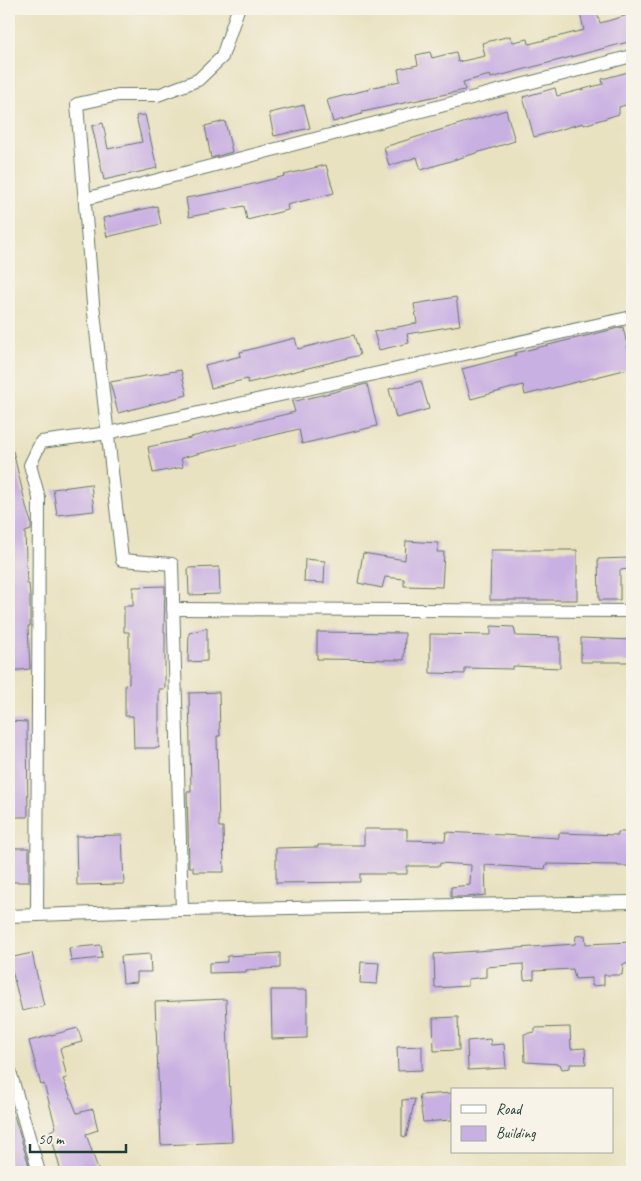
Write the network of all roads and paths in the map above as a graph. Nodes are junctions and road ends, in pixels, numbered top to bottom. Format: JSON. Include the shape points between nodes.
{"nodes":[{"id":1,"x":238,"y":9,"type":"edge"},
{"id":2,"x":632,"y":56,"type":"edge"},
{"id":3,"x":85,"y":199,"type":"junction"},
{"id":4,"x":632,"y":317,"type":"edge"},
{"id":5,"x":108,"y":433,"type":"junction"},
{"id":6,"x":173,"y":609,"type":"junction"},
{"id":7,"x":632,"y":611,"type":"edge"},
{"id":8,"x":632,"y":902,"type":"edge"},
{"id":9,"x":182,"y":910,"type":"junction"},
{"id":10,"x":37,"y":915,"type":"junction"},
{"id":11,"x":9,"y":916,"type":"edge"},
{"id":12,"x":9,"y":1068,"type":"edge"},
{"id":13,"x":39,"y":1172,"type":"edge"}],
"edges":[{"from":1,"to":3,"type":"street","via":[[222,57],[198,80],[158,95],[118,95],[77,104]]},
{"from":2,"to":3,"type":"street"},
{"from":3,"to":5,"type":"street"},
{"from":4,"to":5,"type":"street"},
{"from":5,"to":6,"type":"street","via":[[122,560],[172,564]]},
{"from":5,"to":10,"type":"street","via":[[41,442],[30,465],[39,498]]},
{"from":6,"to":7,"type":"street"},
{"from":6,"to":9,"type":"street"},
{"from":8,"to":9,"type":"street"},
{"from":9,"to":10,"type":"street"},
{"from":10,"to":11,"type":"street"},
{"from":12,"to":13,"type":"street"}]}
